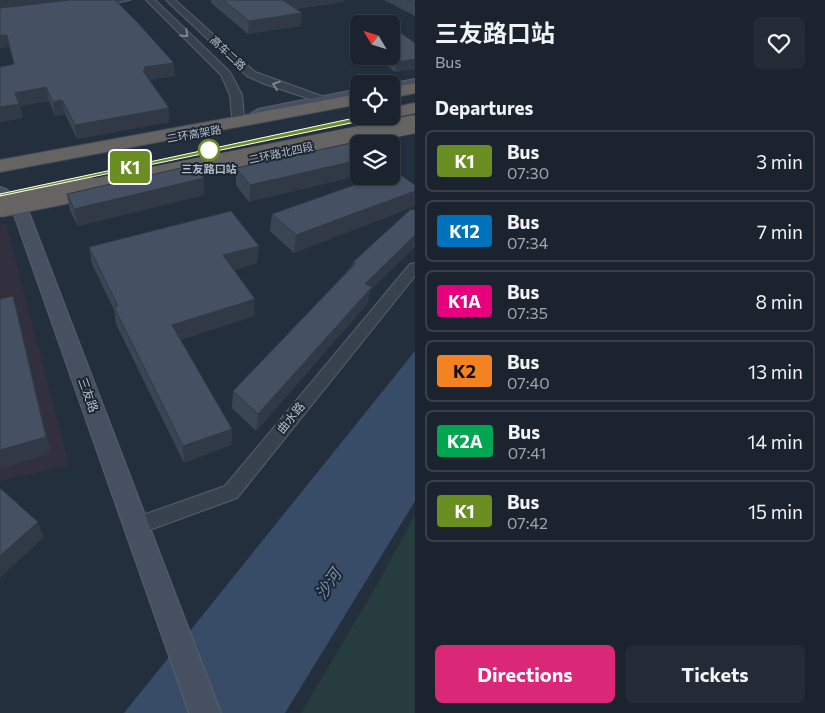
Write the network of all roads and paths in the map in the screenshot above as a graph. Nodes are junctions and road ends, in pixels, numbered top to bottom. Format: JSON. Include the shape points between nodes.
{"nodes":[{"id":1,"x":127,"y":0,"type":"edge"},
{"id":2,"x":150,"y":0,"type":"edge"},
{"id":3,"x":170,"y":0,"type":"edge"},
{"id":4,"x":88,"y":5,"type":"edge"},
{"id":5,"x":415,"y":83,"type":"edge"},
{"id":6,"x":400,"y":86,"type":"edge"},
{"id":7,"x":415,"y":88,"type":"edge"},
{"id":8,"x":400,"y":91,"type":"edge"},
{"id":9,"x":415,"y":94,"type":"edge"},
{"id":10,"x":350,"y":95,"type":"edge"},
{"id":11,"x":400,"y":96,"type":"edge"},
{"id":12,"x":322,"y":100,"type":"junction"},
{"id":13,"x":350,"y":101,"type":"edge"},
{"id":14,"x":350,"y":106,"type":"edge"},
{"id":15,"x":415,"y":108,"type":"edge"},
{"id":16,"x":400,"y":111,"type":"edge"},
{"id":17,"x":238,"y":116,"type":"junction"},
{"id":18,"x":350,"y":121,"type":"edge"},
{"id":19,"x":415,"y":124,"type":"edge"},
{"id":20,"x":415,"y":132,"type":"edge"},
{"id":21,"x":0,"y":160,"type":"edge"},
{"id":22,"x":0,"y":166,"type":"edge"},
{"id":23,"x":0,"y":170,"type":"edge"},
{"id":24,"x":0,"y":193,"type":"edge"},
{"id":25,"x":6,"y":208,"type":"edge"},
{"id":26,"x":415,"y":267,"type":"edge"},
{"id":27,"x":136,"y":526,"type":"junction"},
{"id":28,"x":205,"y":713,"type":"edge"}],
"edges":[{"from":1,"to":4,"type":"street"},
{"from":2,"to":17,"type":"street","name":"高车二路","one_way":true,"via":[[226,74],[236,95]]},
{"from":12,"to":3,"type":"street","name":"高车二路","one_way":true,"via":[[251,74]]},
{"from":5,"to":6,"type":"main road"},
{"from":7,"to":8,"type":"highway"},
{"from":9,"to":11,"type":"highway"},
{"from":10,"to":12,"type":"main road"},
{"from":12,"to":17,"type":"main road"},
{"from":13,"to":22,"type":"highway"},
{"from":14,"to":23,"type":"highway","name":"二环高架路"},
{"from":15,"to":16,"type":"highway"},
{"from":17,"to":21,"type":"main road"},
{"from":18,"to":24,"type":"highway","name":"二环高架路"},
{"from":19,"to":25,"type":"highway","bridge":true},
{"from":20,"to":25,"type":"main road","name":"二环路北四段","via":[[370,135]]},
{"from":24,"to":25,"type":"main road"},
{"from":25,"to":27,"type":"main road","name":"三友路"},
{"from":26,"to":27,"type":"street","name":"曲水路","via":[[231,492]]},
{"from":27,"to":28,"type":"main road","name":"三友路"}]}
